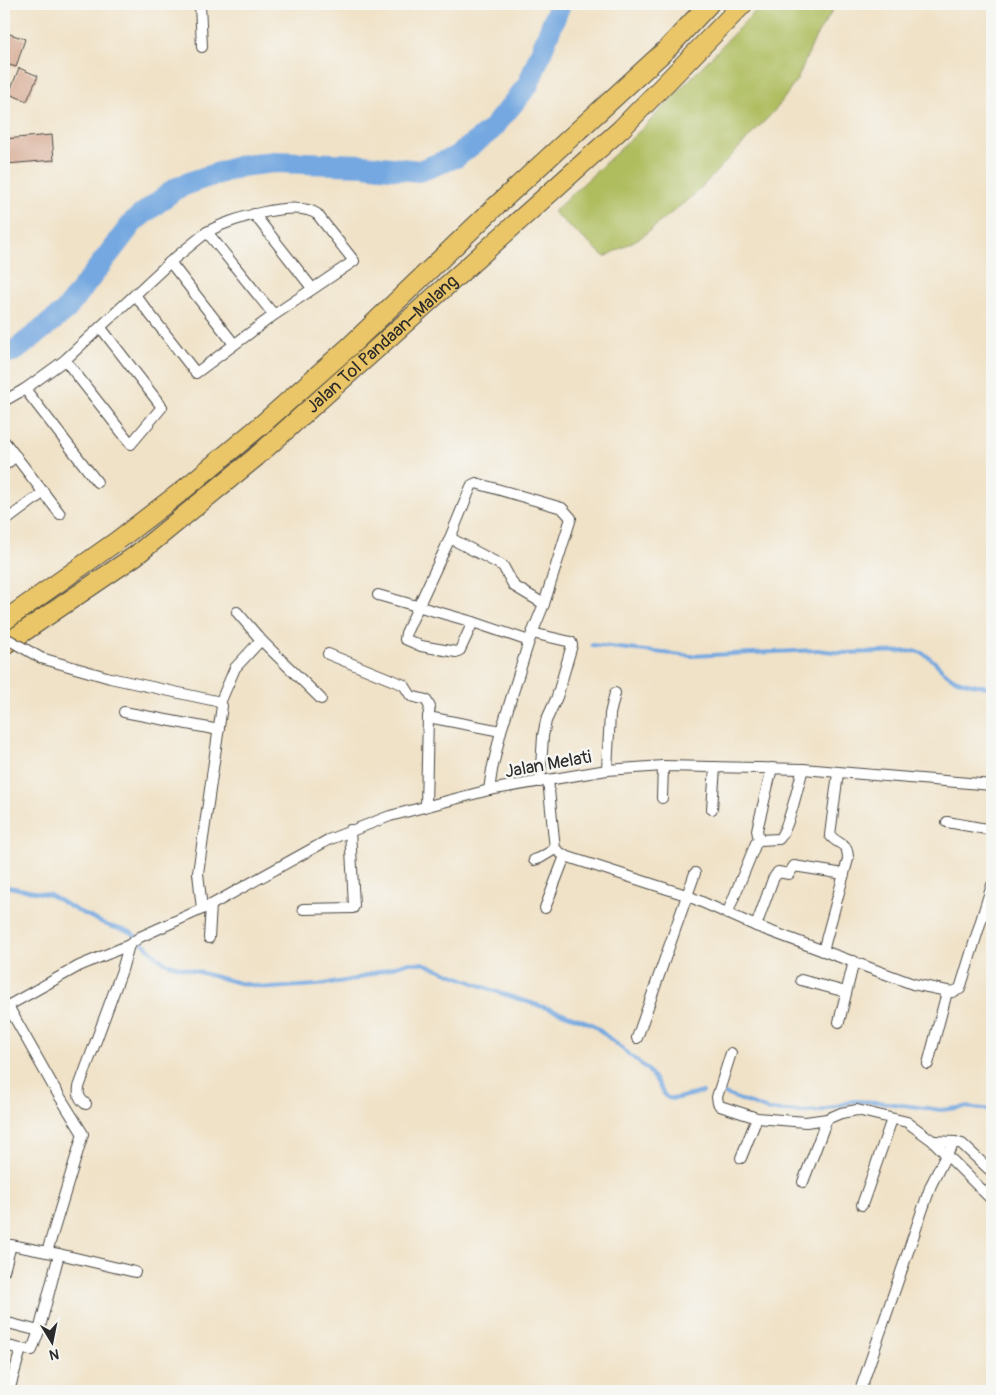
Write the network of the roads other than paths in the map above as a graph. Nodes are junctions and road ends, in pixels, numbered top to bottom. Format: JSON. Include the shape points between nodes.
{"nodes":[{"id":1,"x":200,"y":4,"type":"edge"},
{"id":2,"x":709,"y":4,"type":"edge"},
{"id":3,"x":738,"y":8,"type":"edge"},
{"id":4,"x":202,"y":47,"type":"dead end"},
{"id":5,"x":254,"y":214,"type":"junction"},
{"id":6,"x":207,"y":232,"type":"junction"},
{"id":7,"x":170,"y":262,"type":"junction"},
{"id":8,"x":312,"y":288,"type":"junction"},
{"id":9,"x":136,"y":295,"type":"junction"},
{"id":10,"x":274,"y":315,"type":"junction"},
{"id":11,"x":101,"y":328,"type":"junction"},
{"id":12,"x":234,"y":344,"type":"junction"},
{"id":13,"x":64,"y":360,"type":"junction"},
{"id":14,"x":25,"y":389,"type":"junction"},
{"id":15,"x":4,"y":401,"type":"edge"},
{"id":16,"x":4,"y":441,"type":"edge"},
{"id":17,"x":16,"y":456,"type":"junction"},
{"id":18,"x":4,"y":466,"type":"edge"},
{"id":19,"x":97,"y":482,"type":"dead end"},
{"id":20,"x":44,"y":492,"type":"junction"},
{"id":21,"x":60,"y":514,"type":"dead end"},
{"id":22,"x":4,"y":522,"type":"edge"},
{"id":23,"x":450,"y":538,"type":"junction"},
{"id":24,"x":378,"y":595,"type":"dead end"},
{"id":25,"x":544,"y":604,"type":"junction"},
{"id":26,"x":418,"y":608,"type":"junction"},
{"id":27,"x":236,"y":612,"type":"dead end"},
{"id":28,"x":4,"y":621,"type":"edge"},
{"id":29,"x":473,"y":622,"type":"junction"},
{"id":30,"x":534,"y":636,"type":"junction"},
{"id":31,"x":4,"y":637,"type":"edge"},
{"id":32,"x":261,"y":640,"type":"junction"},
{"id":33,"x":4,"y":645,"type":"edge"},
{"id":34,"x":328,"y":654,"type":"dead end"},
{"id":35,"x":615,"y":694,"type":"dead end"},
{"id":36,"x":321,"y":699,"type":"dead end"},
{"id":37,"x":220,"y":702,"type":"junction"},
{"id":38,"x":124,"y":712,"type":"dead end"},
{"id":39,"x":428,"y":717,"type":"junction"},
{"id":40,"x":219,"y":730,"type":"junction"},
{"id":41,"x":501,"y":731,"type":"junction"},
{"id":42,"x":663,"y":766,"type":"junction"},
{"id":43,"x":715,"y":767,"type":"junction"},
{"id":44,"x":772,"y":768,"type":"junction"},
{"id":45,"x":607,"y":770,"type":"junction"},
{"id":46,"x":803,"y":770,"type":"junction"},
{"id":47,"x":838,"y":773,"type":"junction"},
{"id":48,"x":544,"y":781,"type":"junction"},
{"id":49,"x":992,"y":785,"type":"edge"},
{"id":50,"x":489,"y":790,"type":"junction"},
{"id":51,"x":662,"y":798,"type":"dead end"},
{"id":52,"x":426,"y":806,"type":"junction"},
{"id":53,"x":712,"y":809,"type":"dead end"},
{"id":54,"x":947,"y":822,"type":"dead end"},
{"id":55,"x":350,"y":830,"type":"junction"},
{"id":56,"x":992,"y":830,"type":"edge"},
{"id":57,"x":759,"y":840,"type":"junction"},
{"id":58,"x":556,"y":849,"type":"junction"},
{"id":59,"x":565,"y":856,"type":"junction"},
{"id":60,"x":534,"y":860,"type":"dead end"},
{"id":61,"x":695,"y":872,"type":"dead end"},
{"id":62,"x":844,"y":874,"type":"junction"},
{"id":63,"x":991,"y":891,"type":"edge"},
{"id":64,"x":686,"y":895,"type":"junction"},
{"id":65,"x":206,"y":907,"type":"junction"},
{"id":66,"x":545,"y":908,"type":"dead end"},
{"id":67,"x":303,"y":909,"type":"dead end"},
{"id":68,"x":728,"y":914,"type":"junction"},
{"id":69,"x":756,"y":926,"type":"junction"},
{"id":70,"x":208,"y":938,"type":"dead end"},
{"id":71,"x":134,"y":941,"type":"junction"},
{"id":72,"x":824,"y":951,"type":"junction"},
{"id":73,"x":854,"y":960,"type":"junction"},
{"id":74,"x":801,"y":980,"type":"dead end"},
{"id":75,"x":846,"y":992,"type":"junction"},
{"id":76,"x":947,"y":992,"type":"junction"},
{"id":77,"x":6,"y":1007,"type":"edge"},
{"id":78,"x":839,"y":1022,"type":"dead end"},
{"id":79,"x":637,"y":1038,"type":"dead end"},
{"id":80,"x":731,"y":1053,"type":"dead end"},
{"id":81,"x":928,"y":1064,"type":"dead end"},
{"id":82,"x":86,"y":1104,"type":"dead end"},
{"id":83,"x":757,"y":1118,"type":"junction"},
{"id":84,"x":827,"y":1119,"type":"junction"},
{"id":85,"x":892,"y":1119,"type":"junction"},
{"id":86,"x":933,"y":1141,"type":"junction"},
{"id":87,"x":955,"y":1142,"type":"junction"},
{"id":88,"x":946,"y":1155,"type":"junction"},
{"id":89,"x":742,"y":1158,"type":"dead end"},
{"id":90,"x":992,"y":1172,"type":"edge"},
{"id":91,"x":803,"y":1182,"type":"dead end"},
{"id":92,"x":992,"y":1200,"type":"edge"},
{"id":93,"x":862,"y":1205,"type":"dead end"},
{"id":94,"x":7,"y":1244,"type":"edge"},
{"id":95,"x":47,"y":1252,"type":"junction"},
{"id":96,"x":60,"y":1254,"type":"junction"},
{"id":97,"x":4,"y":1271,"type":"edge"},
{"id":98,"x":135,"y":1272,"type":"dead end"},
{"id":99,"x":4,"y":1324,"type":"edge"},
{"id":100,"x":39,"y":1331,"type":"junction"},
{"id":101,"x":4,"y":1345,"type":"edge"},
{"id":102,"x":21,"y":1349,"type":"junction"},
{"id":103,"x":9,"y":1391,"type":"edge"},
{"id":104,"x":860,"y":1391,"type":"edge"}],
"edges":[{"from":1,"to":4,"type":"street"},
{"from":2,"to":28,"type":"highway","name":"Jalan Tol Pandaan–Malang","via":[[668,48],[259,426],[117,541]]},
{"from":3,"to":33,"type":"highway","name":"Jalan Tol Pandaan–Malang","via":[[621,129],[256,457],[135,556]]},
{"from":5,"to":6,"type":"street"},
{"from":5,"to":8,"type":"street"},
{"from":5,"to":8,"type":"street","via":[[311,210],[354,261]]},
{"from":6,"to":7,"type":"street"},
{"from":6,"to":10,"type":"street"},
{"from":7,"to":9,"type":"street"},
{"from":7,"to":12,"type":"street"},
{"from":8,"to":10,"type":"street"},
{"from":9,"to":11,"type":"street"},
{"from":9,"to":12,"type":"street","via":[[196,373]]},
{"from":10,"to":12,"type":"street"},
{"from":11,"to":13,"type":"street"},
{"from":11,"to":13,"type":"street","via":[[162,407],[131,444]]},
{"from":13,"to":14,"type":"street"},
{"from":14,"to":15,"type":"street"},
{"from":14,"to":19,"type":"street"},
{"from":16,"to":17,"type":"street"},
{"from":17,"to":18,"type":"street"},
{"from":17,"to":20,"type":"street"},
{"from":20,"to":21,"type":"street"},
{"from":20,"to":22,"type":"street"},
{"from":23,"to":25,"type":"street","via":[[503,566],[514,586]]},
{"from":23,"to":25,"type":"street","via":[[474,483],[562,508],[571,519]]},
{"from":23,"to":26,"type":"street"},
{"from":24,"to":26,"type":"street"},
{"from":25,"to":30,"type":"street"},
{"from":26,"to":29,"type":"street"},
{"from":26,"to":29,"type":"street","via":[[405,639],[421,646],[450,652],[460,650]]},
{"from":27,"to":32,"type":"street"},
{"from":29,"to":30,"type":"street"},
{"from":30,"to":41,"type":"street"},
{"from":30,"to":48,"type":"street","via":[[571,642],[572,645],[558,697],[542,736]]},
{"from":31,"to":37,"type":"street","bridge":true,"via":[[40,658],[110,678]]},
{"from":32,"to":36,"type":"street"},
{"from":32,"to":37,"type":"street","via":[[234,668]]},
{"from":34,"to":39,"type":"street","via":[[404,685],[411,696],[426,700],[430,707]]},
{"from":35,"to":45,"type":"street","via":[[610,714]]},
{"from":37,"to":40,"type":"street"},
{"from":38,"to":40,"type":"street"},
{"from":39,"to":41,"type":"street"},
{"from":39,"to":52,"type":"street"},
{"from":40,"to":65,"type":"street","via":[[198,873]]},
{"from":41,"to":50,"type":"street"},
{"from":42,"to":43,"type":"street","name":"Jalan Melati"},
{"from":42,"to":45,"type":"street","name":"Jalan Melati"},
{"from":42,"to":51,"type":"street"},
{"from":43,"to":44,"type":"street","name":"Jalan Melati"},
{"from":43,"to":53,"type":"street"},
{"from":44,"to":46,"type":"street","name":"Jalan Melati"},
{"from":44,"to":57,"type":"street","via":[[757,830]]},
{"from":45,"to":48,"type":"street","name":"Jalan Melati"},
{"from":46,"to":47,"type":"street","name":"Jalan Melati"},
{"from":46,"to":57,"type":"street","via":[[782,836]]},
{"from":47,"to":49,"type":"street","name":"Jalan Melati"},
{"from":47,"to":62,"type":"street","via":[[830,835],[848,850]]},
{"from":48,"to":50,"type":"street","name":"Jalan Melati"},
{"from":48,"to":58,"type":"street"},
{"from":50,"to":52,"type":"street","name":"Jalan Melati"},
{"from":52,"to":55,"type":"street","name":"Jalan Melati"},
{"from":54,"to":56,"type":"street"},
{"from":55,"to":65,"type":"street","name":"Jalan Melati"},
{"from":55,"to":67,"type":"street","via":[[353,908]]},
{"from":57,"to":68,"type":"street"},
{"from":58,"to":59,"type":"street"},
{"from":58,"to":60,"type":"street"},
{"from":59,"to":64,"type":"street"},
{"from":59,"to":66,"type":"street"},
{"from":61,"to":64,"type":"street"},
{"from":62,"to":69,"type":"street","via":[[794,866],[789,874],[778,872]]},
{"from":62,"to":72,"type":"street"},
{"from":63,"to":76,"type":"street","via":[[960,989]]},
{"from":64,"to":68,"type":"street"},
{"from":64,"to":79,"type":"street"},
{"from":65,"to":70,"type":"street"},
{"from":65,"to":71,"type":"street","name":"Jalan Melati"},
{"from":68,"to":69,"type":"street"},
{"from":69,"to":72,"type":"street"},
{"from":71,"to":77,"type":"street","name":"Jalan Melati","via":[[79,966]]},
{"from":71,"to":82,"type":"street","via":[[79,1087],[78,1095]]},
{"from":72,"to":73,"type":"street"},
{"from":73,"to":75,"type":"street"},
{"from":73,"to":76,"type":"street","via":[[913,984]]},
{"from":74,"to":75,"type":"street"},
{"from":75,"to":78,"type":"street"},
{"from":76,"to":81,"type":"street"},
{"from":77,"to":95,"type":"street","via":[[83,1134]]},
{"from":80,"to":83,"type":"street","via":[[718,1103],[724,1108]]},
{"from":83,"to":84,"type":"street","via":[[806,1122]]},
{"from":83,"to":89,"type":"street"},
{"from":84,"to":85,"type":"street","via":[[857,1110]]},
{"from":84,"to":91,"type":"street"},
{"from":85,"to":86,"type":"street","via":[[906,1122]]},
{"from":85,"to":93,"type":"street"},
{"from":86,"to":87,"type":"street"},
{"from":86,"to":88,"type":"street"},
{"from":87,"to":88,"type":"street"},
{"from":87,"to":90,"type":"street","via":[[962,1144]]},
{"from":88,"to":92,"type":"street"},
{"from":88,"to":104,"type":"street","via":[[931,1185]]},
{"from":94,"to":95,"type":"street"},
{"from":94,"to":97,"type":"street"},
{"from":95,"to":96,"type":"street"},
{"from":96,"to":98,"type":"street"},
{"from":96,"to":100,"type":"street"},
{"from":99,"to":100,"type":"street"},
{"from":100,"to":102,"type":"street","via":[[32,1350]]},
{"from":101,"to":102,"type":"street"},
{"from":102,"to":103,"type":"street"}]}
